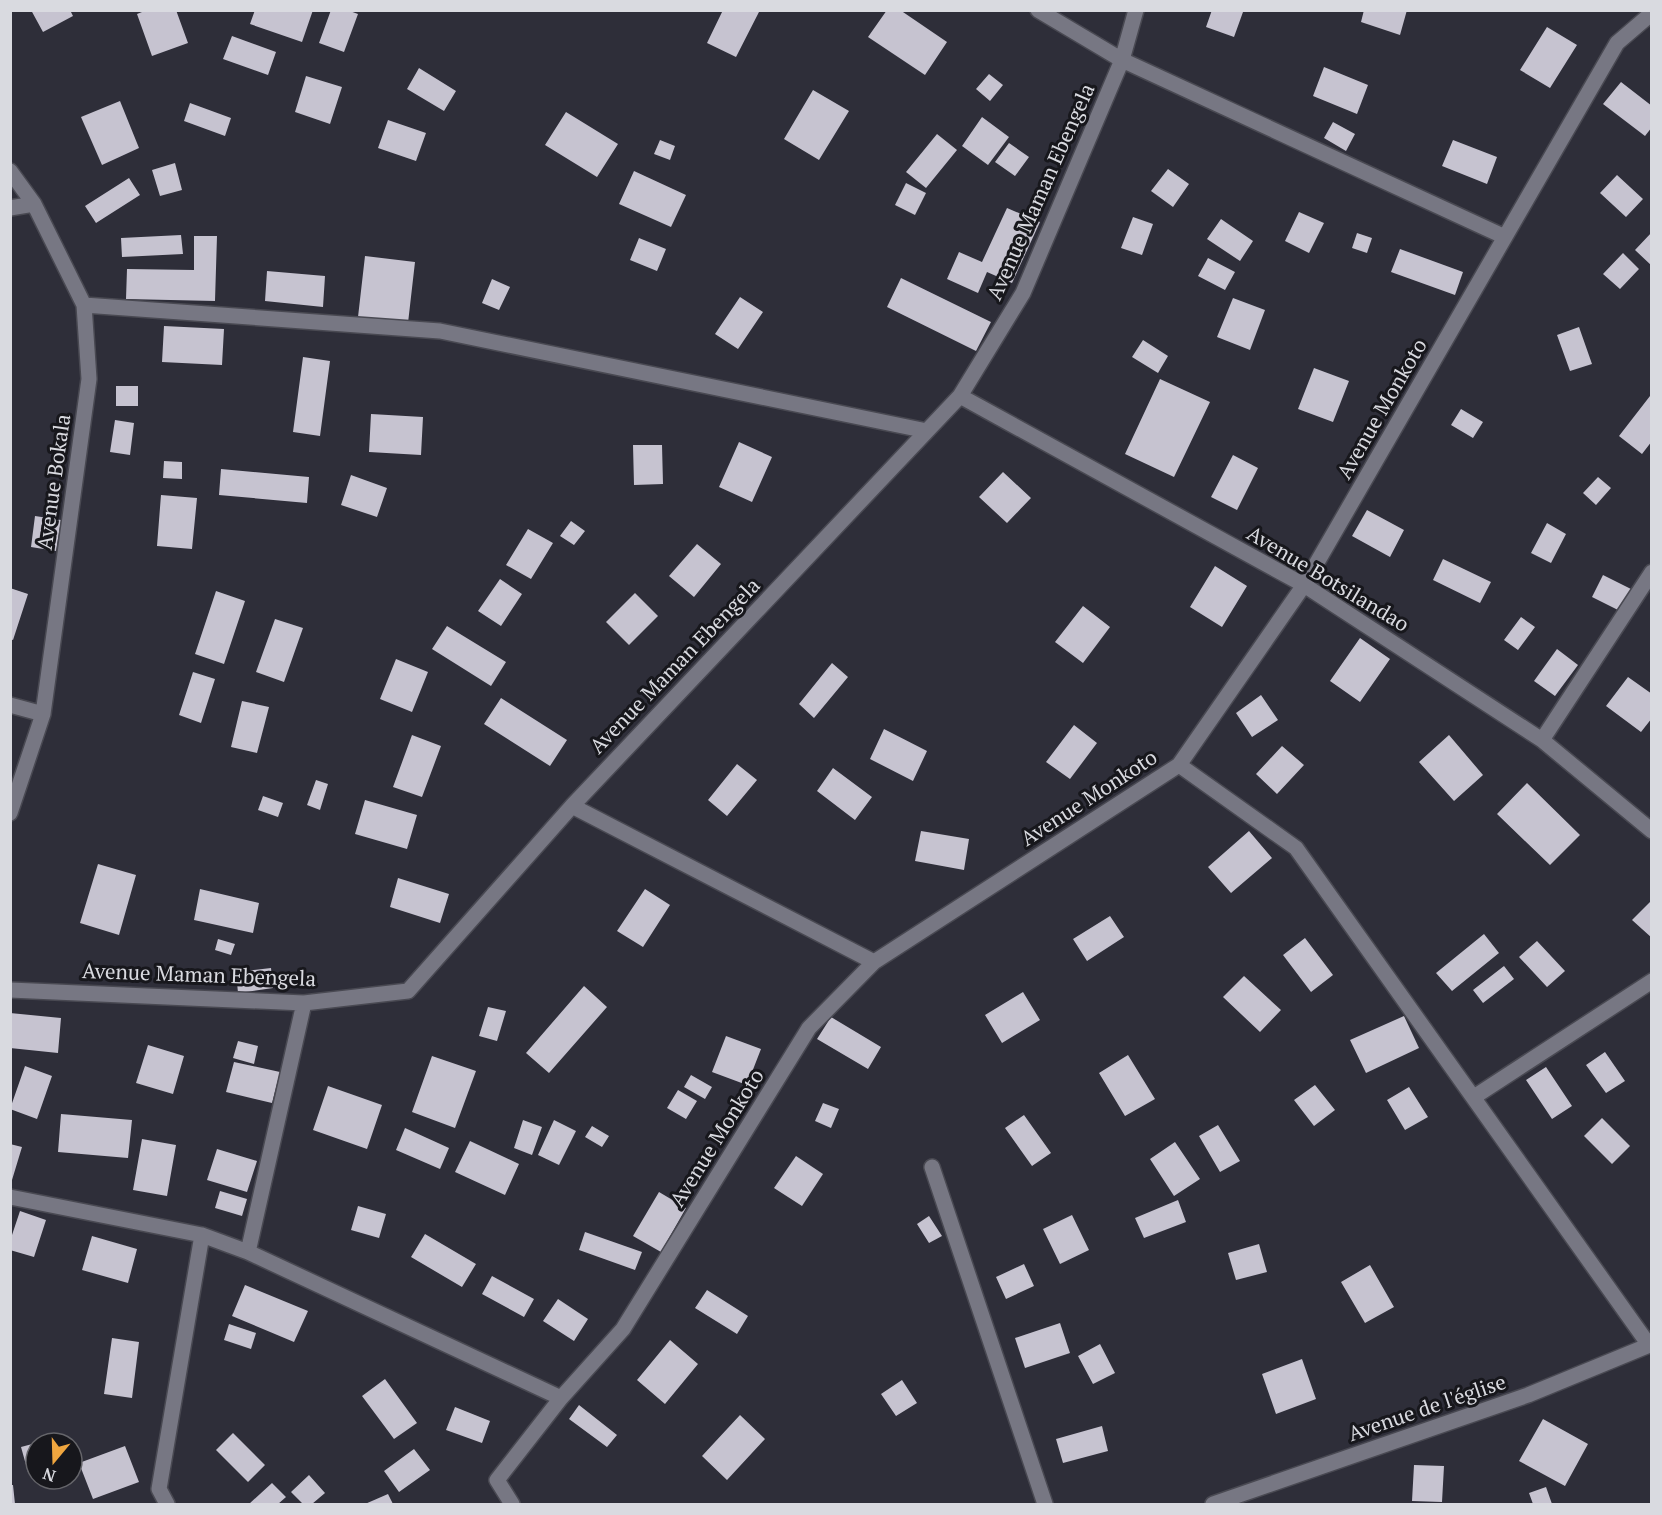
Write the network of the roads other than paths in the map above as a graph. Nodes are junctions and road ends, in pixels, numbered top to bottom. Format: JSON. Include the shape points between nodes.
{"nodes":[{"id":1,"x":1038,"y":10,"type":"edge"},
{"id":2,"x":1136,"y":10,"type":"edge"},
{"id":3,"x":1652,"y":13,"type":"edge"},
{"id":4,"x":1122,"y":60,"type":"junction"},
{"id":5,"x":10,"y":171,"type":"edge"},
{"id":6,"x":34,"y":204,"type":"junction"},
{"id":7,"x":10,"y":208,"type":"edge"},
{"id":8,"x":1505,"y":237,"type":"junction"},
{"id":9,"x":84,"y":305,"type":"junction"},
{"id":10,"x":960,"y":396,"type":"junction"},
{"id":11,"x":927,"y":431,"type":"junction"},
{"id":12,"x":1652,"y":572,"type":"edge"},
{"id":13,"x":1304,"y":585,"type":"junction"},
{"id":14,"x":10,"y":705,"type":"edge"},
{"id":15,"x":43,"y":714,"type":"junction"},
{"id":16,"x":1542,"y":740,"type":"junction"},
{"id":17,"x":1179,"y":765,"type":"junction"},
{"id":18,"x":572,"y":806,"type":"junction"},
{"id":19,"x":10,"y":813,"type":"edge"},
{"id":20,"x":1652,"y":831,"type":"edge"},
{"id":21,"x":874,"y":962,"type":"junction"},
{"id":22,"x":1652,"y":981,"type":"edge"},
{"id":23,"x":10,"y":990,"type":"edge"},
{"id":24,"x":304,"y":1003,"type":"junction"},
{"id":25,"x":1474,"y":1097,"type":"junction"},
{"id":26,"x":932,"y":1167,"type":"dead end"},
{"id":27,"x":10,"y":1197,"type":"edge"},
{"id":28,"x":202,"y":1235,"type":"junction"},
{"id":29,"x":248,"y":1252,"type":"junction"},
{"id":30,"x":1650,"y":1344,"type":"edge"},
{"id":31,"x":561,"y":1398,"type":"junction"},
{"id":32,"x":166,"y":1504,"type":"edge"},
{"id":33,"x":512,"y":1504,"type":"edge"},
{"id":34,"x":1045,"y":1504,"type":"edge"},
{"id":35,"x":1213,"y":1504,"type":"edge"}],
"edges":[{"from":1,"to":4,"type":"street"},
{"from":2,"to":4,"type":"street","name":"Avenue Maman Ebengela"},
{"from":3,"to":8,"type":"street","name":"Avenue Monkoto","via":[[1617,43]]},
{"from":4,"to":8,"type":"street"},
{"from":4,"to":10,"type":"street","name":"Avenue Maman Ebengela","via":[[1023,292]]},
{"from":5,"to":6,"type":"street","name":"Avenue Bokala"},
{"from":6,"to":7,"type":"street"},
{"from":6,"to":9,"type":"street","name":"Avenue Bokala"},
{"from":8,"to":13,"type":"street","name":"Avenue Monkoto"},
{"from":9,"to":11,"type":"street","via":[[440,332]]},
{"from":9,"to":15,"type":"street","name":"Avenue Bokala","via":[[90,378]]},
{"from":10,"to":11,"type":"street","name":"Avenue Maman Ebengela"},
{"from":10,"to":13,"type":"street","name":"Avenue Botsilandao"},
{"from":11,"to":18,"type":"street","name":"Avenue Maman Ebengela"},
{"from":12,"to":16,"type":"street"},
{"from":13,"to":16,"type":"street","name":"Avenue Botsilandao"},
{"from":13,"to":17,"type":"street","name":"Avenue Monkoto"},
{"from":14,"to":15,"type":"street"},
{"from":15,"to":19,"type":"street","name":"Avenue Bokala"},
{"from":16,"to":20,"type":"street","name":"Avenue Botsilandao"},
{"from":17,"to":21,"type":"street","name":"Avenue Monkoto"},
{"from":17,"to":25,"type":"street","via":[[1296,848]]},
{"from":18,"to":21,"type":"street"},
{"from":18,"to":24,"type":"street","name":"Avenue Maman Ebengela","via":[[408,991]]},
{"from":21,"to":31,"type":"street","name":"Avenue Monkoto","via":[[809,1028],[623,1329]]},
{"from":22,"to":25,"type":"street"},
{"from":23,"to":24,"type":"street","name":"Avenue Maman Ebengela"},
{"from":24,"to":29,"type":"street"},
{"from":25,"to":30,"type":"street"},
{"from":26,"to":34,"type":"street"},
{"from":27,"to":28,"type":"street"},
{"from":28,"to":29,"type":"street"},
{"from":28,"to":32,"type":"street","via":[[159,1489]]},
{"from":29,"to":31,"type":"street"},
{"from":30,"to":35,"type":"street","name":"Avenue de l'église","via":[[1528,1395]]},
{"from":31,"to":33,"type":"street","name":"Avenue Monkoto","via":[[497,1480]]}]}
